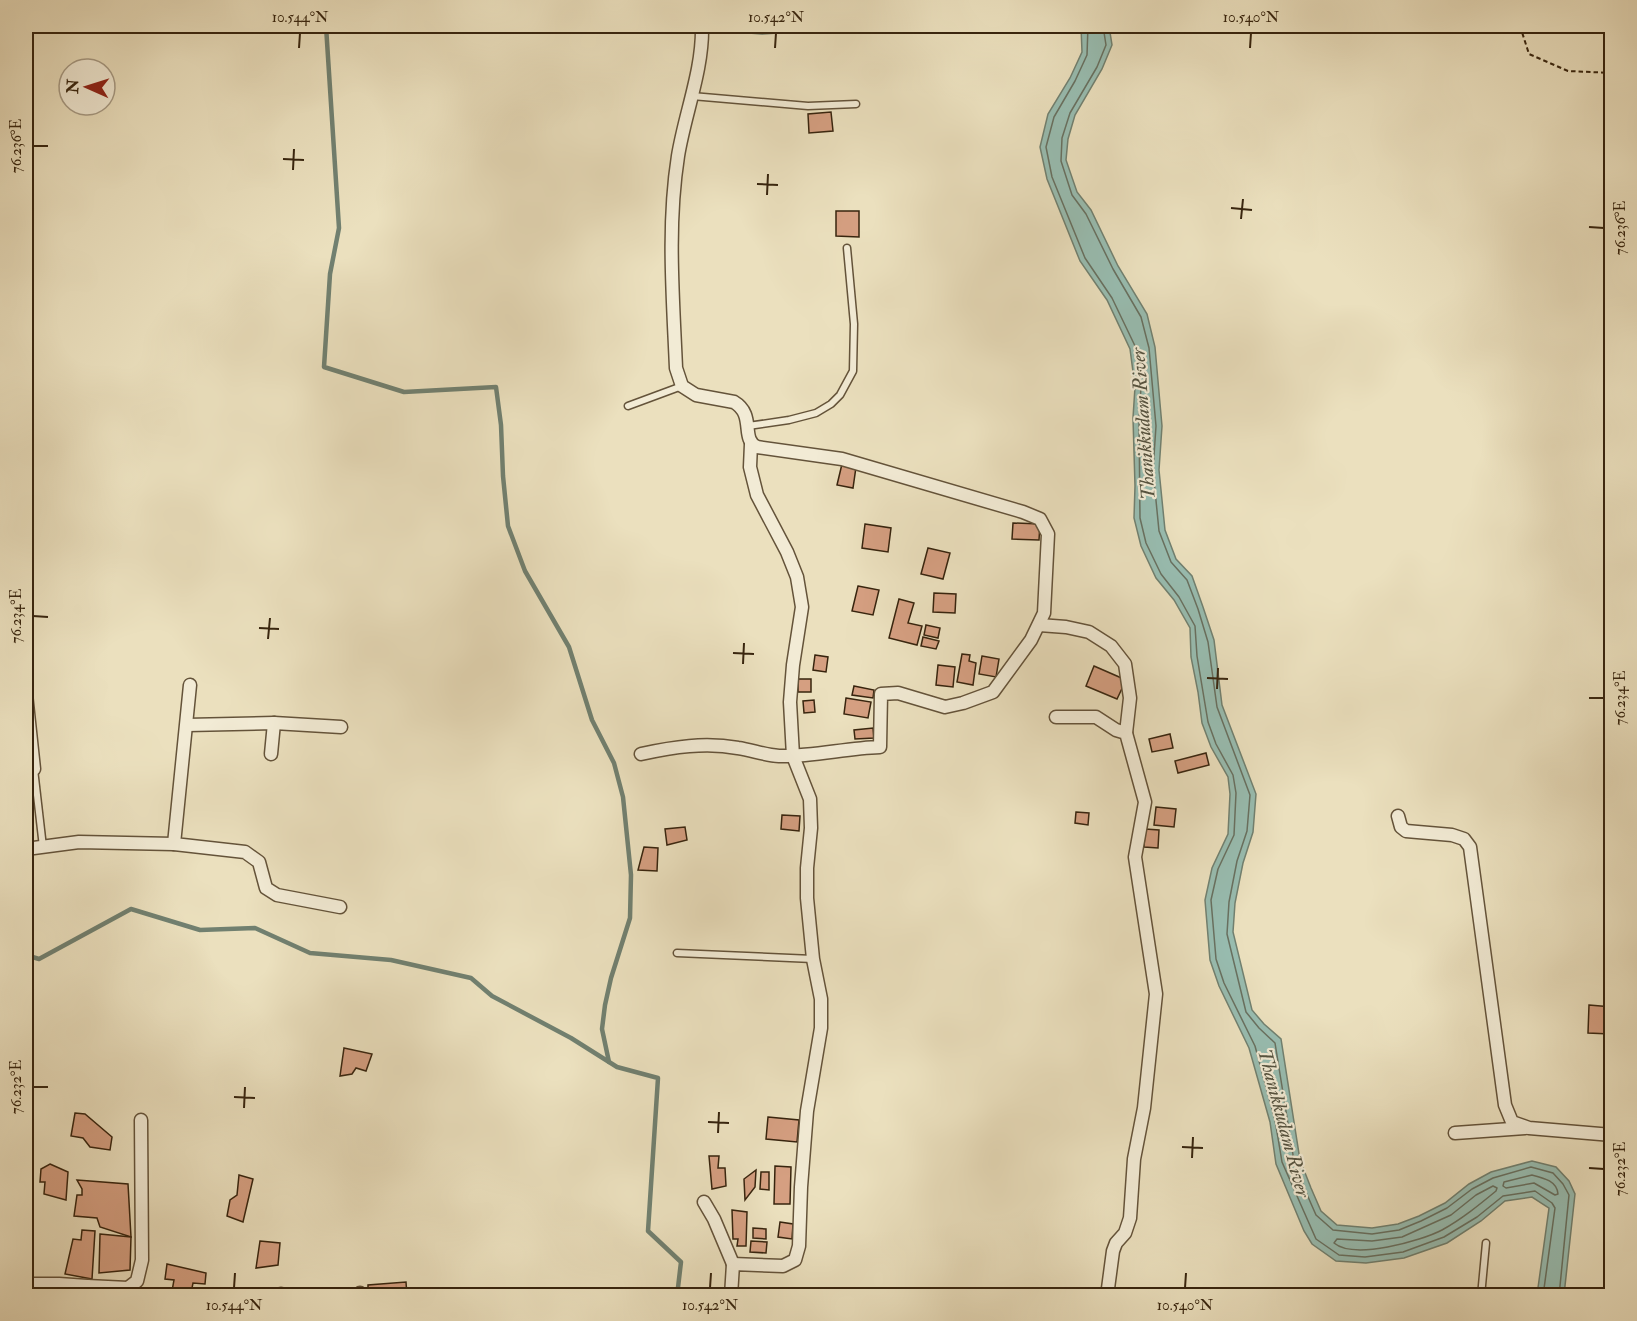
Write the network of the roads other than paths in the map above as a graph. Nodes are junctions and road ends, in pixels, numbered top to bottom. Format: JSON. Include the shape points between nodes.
{"nodes":[{"id":1,"x":702,"y":26,"type":"edge"},
{"id":2,"x":692,"y":96,"type":"junction"},
{"id":3,"x":856,"y":104,"type":"dead end"},
{"id":4,"x":847,"y":248,"type":"dead end"},
{"id":5,"x":682,"y":386,"type":"junction"},
{"id":6,"x":628,"y":406,"type":"dead end"},
{"id":7,"x":748,"y":426,"type":"junction"},
{"id":8,"x":751,"y":444,"type":"junction"},
{"id":9,"x":1038,"y":625,"type":"junction"},
{"id":10,"x":190,"y":685,"type":"dead end"},
{"id":11,"x":26,"y":694,"type":"edge"},
{"id":12,"x":1056,"y":717,"type":"dead end"},
{"id":13,"x":274,"y":723,"type":"junction"},
{"id":14,"x":187,"y":725,"type":"junction"},
{"id":15,"x":341,"y":727,"type":"dead end"},
{"id":16,"x":1126,"y":733,"type":"junction"},
{"id":17,"x":272,"y":754,"type":"dead end"},
{"id":18,"x":641,"y":754,"type":"dead end"},
{"id":19,"x":793,"y":756,"type":"junction"},
{"id":20,"x":34,"y":769,"type":"joint"},
{"id":21,"x":1398,"y":816,"type":"dead end"},
{"id":22,"x":174,"y":844,"type":"junction"},
{"id":23,"x":43,"y":847,"type":"junction"},
{"id":24,"x":26,"y":849,"type":"edge"},
{"id":25,"x":340,"y":907,"type":"dead end"},
{"id":26,"x":677,"y":953,"type":"dead end"},
{"id":27,"x":813,"y":959,"type":"junction"},
{"id":28,"x":141,"y":1120,"type":"dead end"},
{"id":29,"x":1529,"y":1128,"type":"junction"},
{"id":30,"x":1455,"y":1133,"type":"dead end"},
{"id":31,"x":1611,"y":1135,"type":"edge"},
{"id":32,"x":704,"y":1202,"type":"dead end"},
{"id":33,"x":1486,"y":1243,"type":"dead end"},
{"id":34,"x":733,"y":1264,"type":"junction"},
{"id":35,"x":26,"y":1284,"type":"edge"},
{"id":36,"x":87,"y":1291,"type":"edge"},
{"id":37,"x":731,"y":1296,"type":"edge"},
{"id":38,"x":1107,"y":1296,"type":"edge"},
{"id":39,"x":1481,"y":1296,"type":"edge"}],
"edges":[{"from":1,"to":2,"type":"street"},
{"from":2,"to":3,"type":"lane","via":[[808,106]]},
{"from":2,"to":5,"type":"street","via":[[678,156],[671,238],[676,368]]},
{"from":4,"to":7,"type":"lane","via":[[854,324],[853,371],[840,395],[816,412]]},
{"from":5,"to":6,"type":"lane"},
{"from":5,"to":7,"type":"street","via":[[696,395],[739,405]]},
{"from":7,"to":8,"type":"street"},
{"from":8,"to":9,"type":"street","via":[[871,466],[1040,519],[1048,534],[1044,613]]},
{"from":8,"to":19,"type":"street","via":[[750,467],[757,495],[787,552],[797,577],[802,607],[790,702]]},
{"from":9,"to":16,"type":"street","via":[[1089,632],[1111,646],[1125,664],[1130,698]]},
{"from":9,"to":19,"type":"street","via":[[993,692],[945,707],[898,693],[881,694],[880,747]]},
{"from":10,"to":14,"type":"street"},
{"from":11,"to":20,"type":"street"},
{"from":12,"to":16,"type":"street","via":[[1096,717]]},
{"from":13,"to":14,"type":"street"},
{"from":13,"to":15,"type":"street"},
{"from":13,"to":17,"type":"street"},
{"from":14,"to":22,"type":"street"},
{"from":16,"to":38,"type":"street","via":[[1145,802],[1136,857],[1156,994],[1130,1218],[1113,1251]]},
{"from":18,"to":19,"type":"street","via":[[710,745]]},
{"from":19,"to":27,"type":"street","via":[[810,800],[807,898]]},
{"from":20,"to":23,"type":"lane"},
{"from":21,"to":29,"type":"street","via":[[1406,831],[1464,839],[1470,847],[1505,1105],[1512,1122]]},
{"from":22,"to":23,"type":"street","via":[[79,842]]},
{"from":22,"to":25,"type":"street","via":[[245,852],[259,862],[266,888],[277,895]]},
{"from":23,"to":24,"type":"street"},
{"from":26,"to":27,"type":"lane"},
{"from":27,"to":34,"type":"street","via":[[821,999],[821,1028],[807,1111],[799,1246],[795,1260],[783,1266]]},
{"from":28,"to":36,"type":"street","via":[[141,1260],[137,1281],[128,1288]]},
{"from":29,"to":30,"type":"street"},
{"from":29,"to":31,"type":"street"},
{"from":32,"to":34,"type":"street"},
{"from":33,"to":39,"type":"lane"},
{"from":34,"to":37,"type":"street"},
{"from":35,"to":36,"type":"street","via":[[59,1284]]}]}
